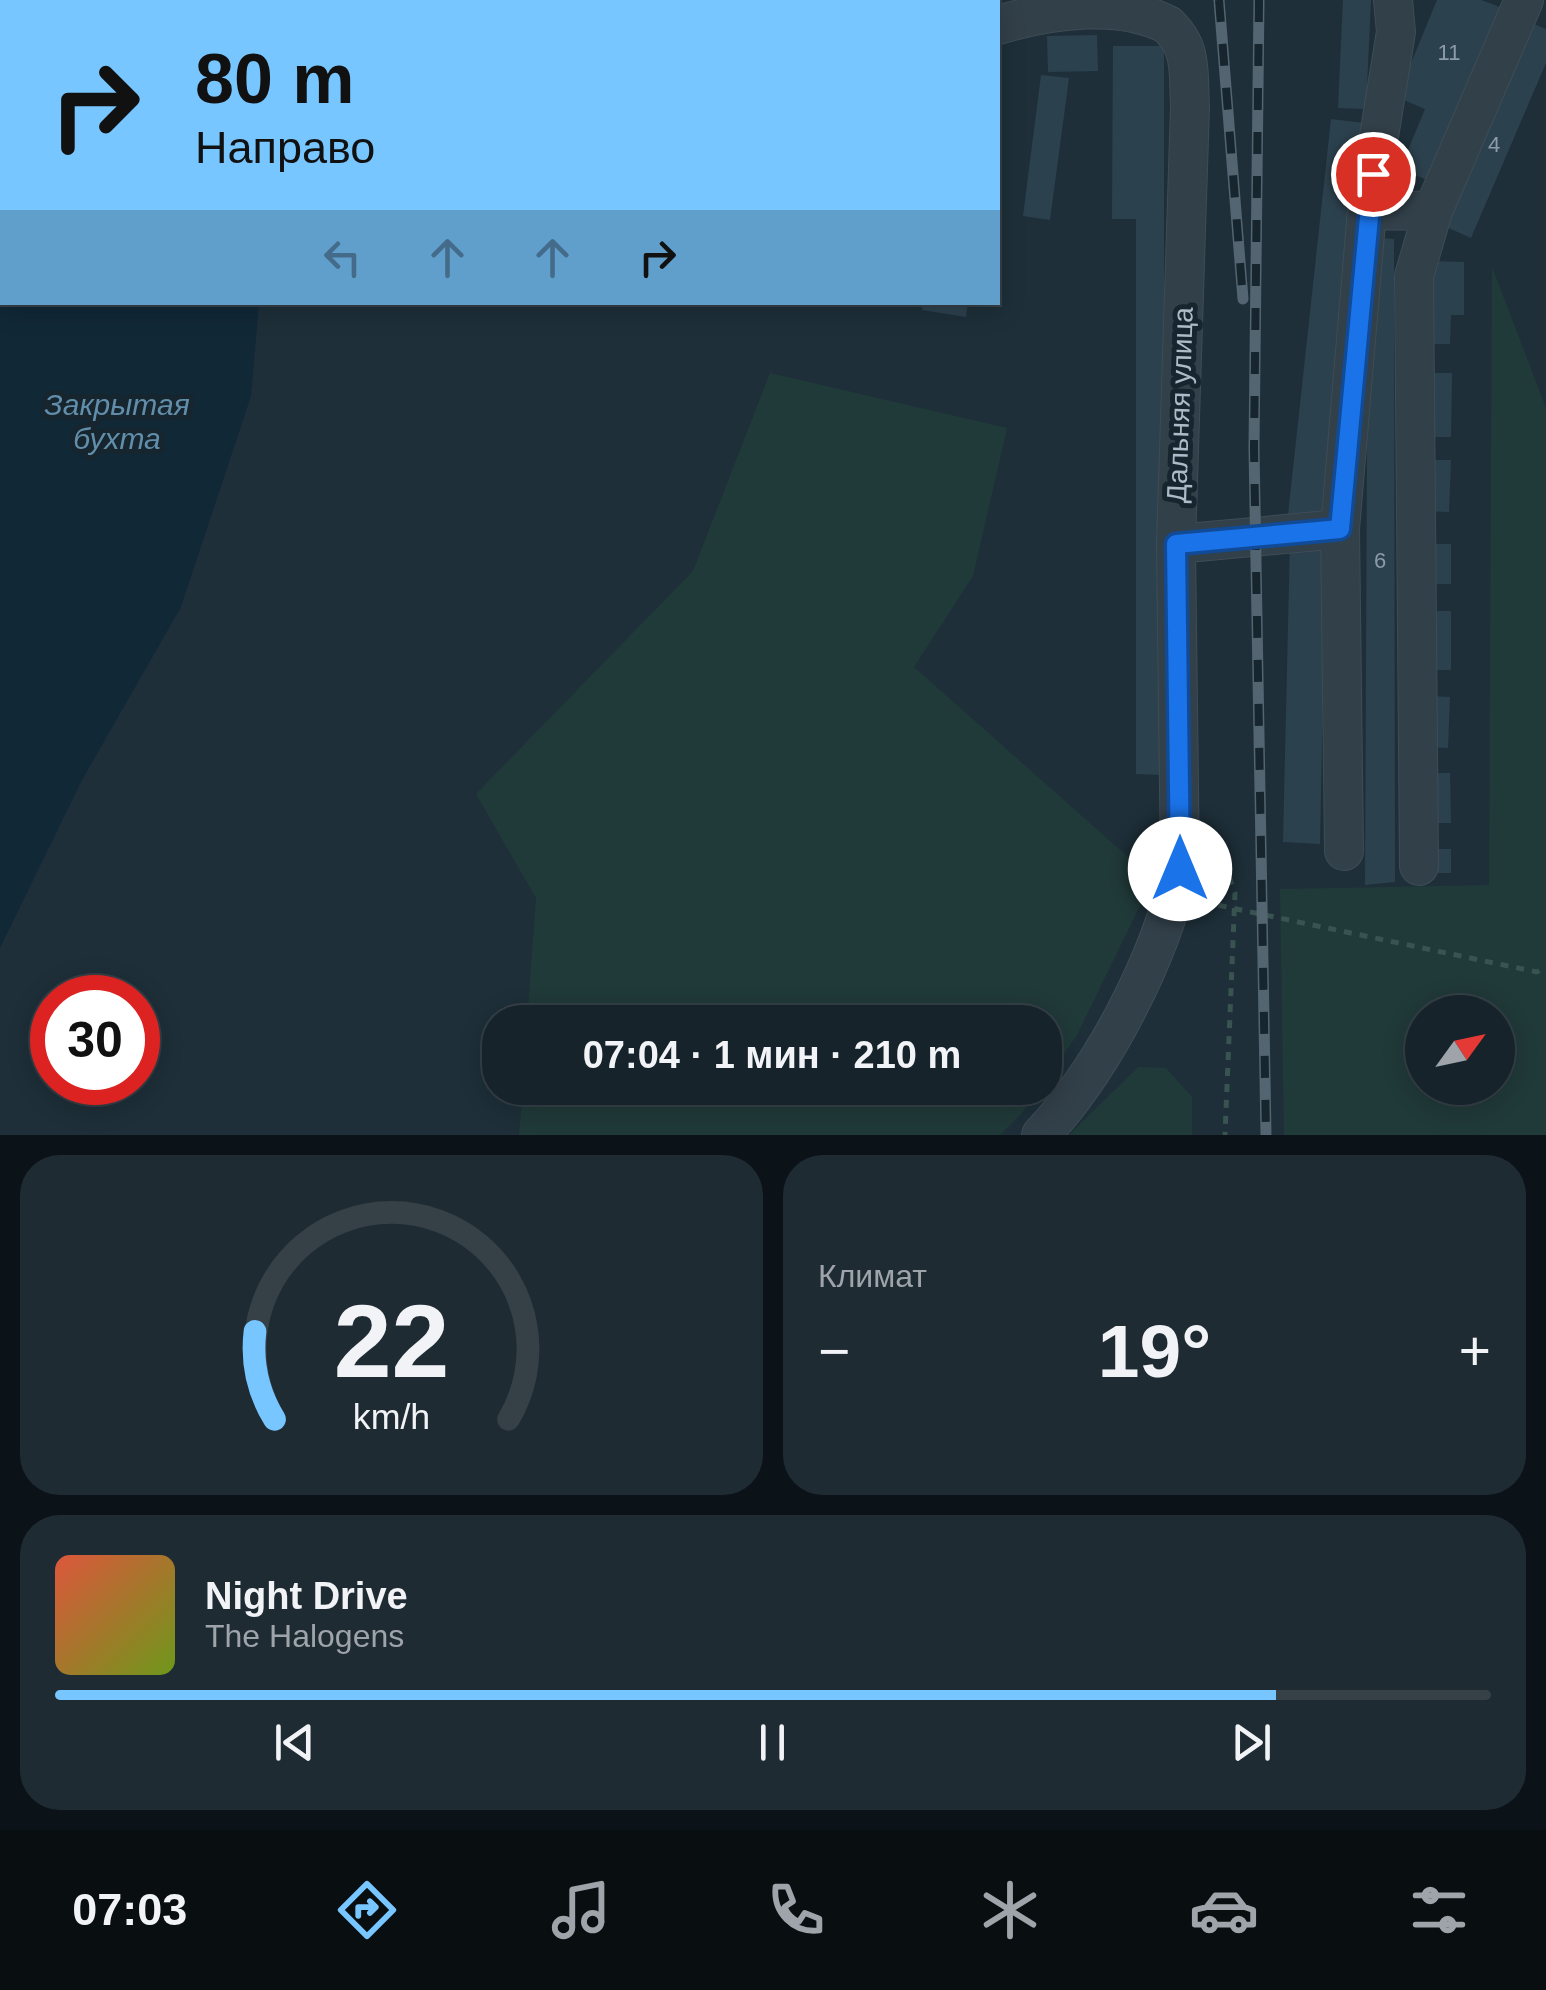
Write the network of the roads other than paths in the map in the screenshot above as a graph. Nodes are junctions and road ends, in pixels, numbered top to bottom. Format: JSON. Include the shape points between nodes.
{"nodes":[{"id":1,"x":1394,"y":0,"type":"edge"},
{"id":2,"x":1524,"y":0,"type":"edge"},
{"id":3,"x":1000,"y":24,"type":"edge"},
{"id":4,"x":1367,"y":210,"type":"junction"},
{"id":5,"x":1433,"y":211,"type":"junction"},
{"id":6,"x":1340,"y":529,"type":"junction"},
{"id":7,"x":1176,"y":544,"type":"junction"},
{"id":8,"x":1344,"y":851,"type":"dead end"},
{"id":9,"x":1420,"y":866,"type":"dead end"},
{"id":10,"x":1041,"y":1135,"type":"edge"}],
"edges":[{"from":1,"to":4,"type":"street","via":[[1396,32]]},
{"from":2,"to":5,"type":"street"},
{"from":3,"to":7,"type":"street","name":"Дальняя улица","via":[[1082,1],[1123,1],[1153,10],[1178,35],[1187,57]]},
{"from":4,"to":5,"type":"street"},
{"from":4,"to":6,"type":"street"},
{"from":5,"to":9,"type":"street","via":[[1414,276]]},
{"from":6,"to":7,"type":"street"},
{"from":6,"to":8,"type":"street"},
{"from":7,"to":10,"type":"street","name":"Дальняя улица","via":[[1180,869],[1174,896],[1149,963],[1092,1070]]}]}
